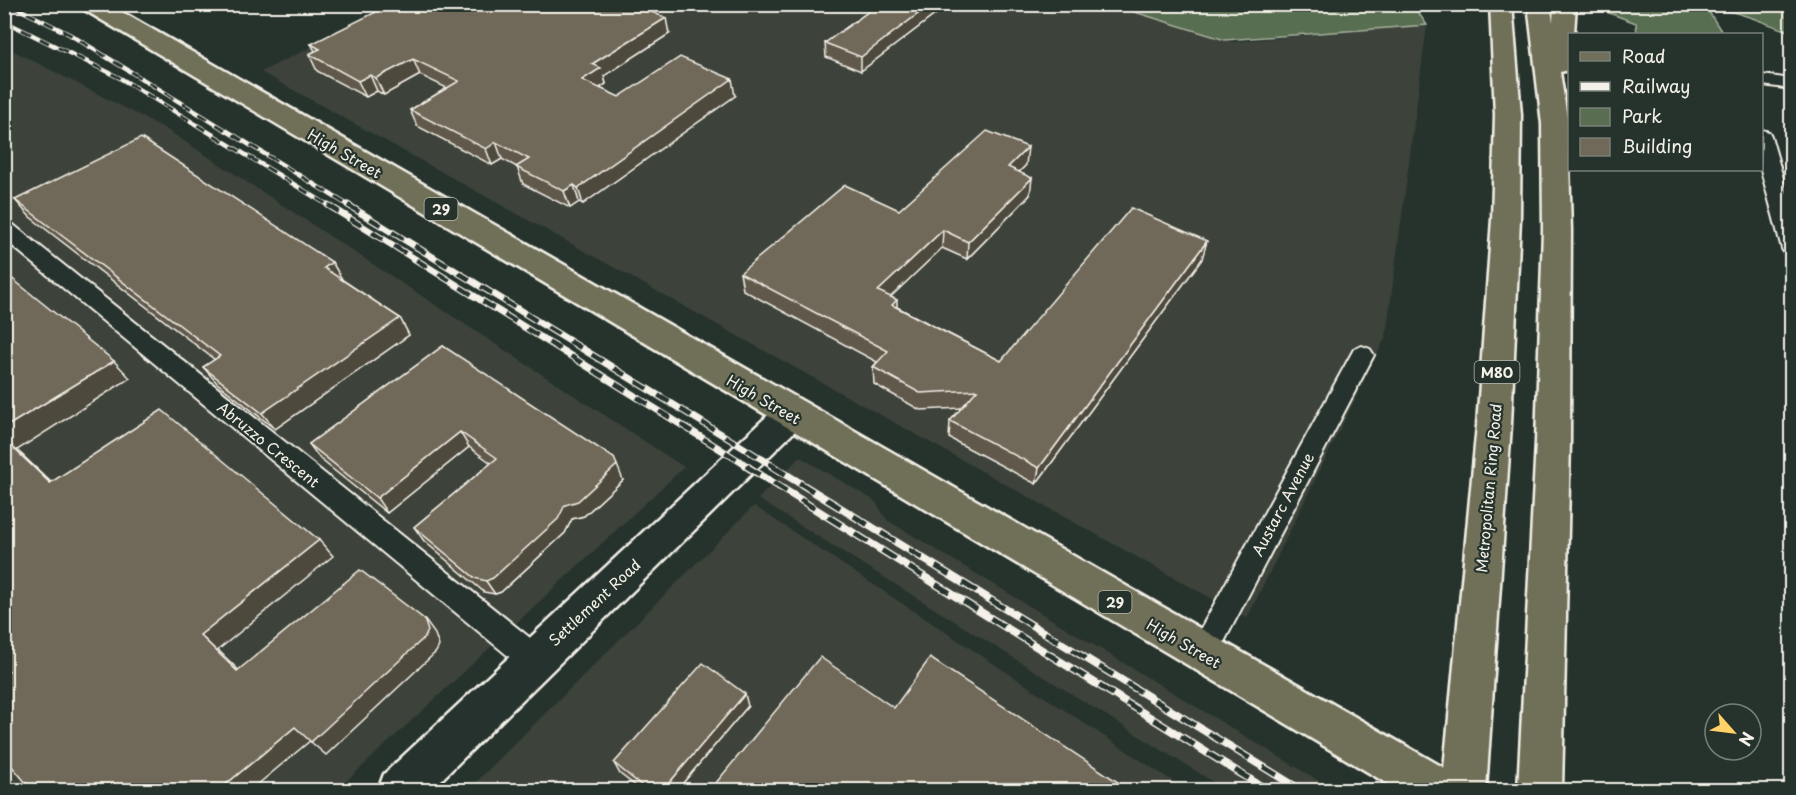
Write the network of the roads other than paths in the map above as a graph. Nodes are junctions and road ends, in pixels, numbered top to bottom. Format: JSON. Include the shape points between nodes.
{"nodes":[{"id":1,"x":91,"y":4,"type":"edge"},
{"id":2,"x":1501,"y":4,"type":"edge"},
{"id":3,"x":1539,"y":4,"type":"edge"},
{"id":4,"x":1565,"y":4,"type":"edge"},
{"id":5,"x":1763,"y":80,"type":"edge"},
{"id":6,"x":1791,"y":84,"type":"edge"},
{"id":7,"x":1555,"y":124,"type":"junction"},
{"id":8,"x":1763,"y":144,"type":"edge"},
{"id":9,"x":4,"y":228,"type":"edge"},
{"id":10,"x":1791,"y":249,"type":"edge"},
{"id":11,"x":1362,"y":355,"type":"dead end"},
{"id":12,"x":791,"y":414,"type":"junction"},
{"id":13,"x":1203,"y":653,"type":"junction"},
{"id":14,"x":534,"y":659,"type":"junction"},
{"id":15,"x":1540,"y":785,"type":"edge"},
{"id":16,"x":400,"y":790,"type":"edge"},
{"id":17,"x":1439,"y":790,"type":"edge"},
{"id":18,"x":1464,"y":790,"type":"edge"}],
"edges":[{"from":1,"to":12,"type":"main road","name":"High Street","number":"29"},
{"from":2,"to":18,"type":"main road","name":"Metropolitan Ring Road","number":"M80","via":[[1508,115],[1506,219],[1494,425]]},
{"from":3,"to":7,"type":"main road"},
{"from":4,"to":7,"type":"main road"},
{"from":5,"to":6,"type":"street"},
{"from":7,"to":15,"type":"main road","via":[[1557,294]]},
{"from":8,"to":10,"type":"street"},
{"from":9,"to":14,"type":"street","name":"Abruzzo Crescent"},
{"from":11,"to":13,"type":"street","name":"Austarc Avenue"},
{"from":12,"to":13,"type":"main road","name":"High Street","number":"29"},
{"from":12,"to":14,"type":"main road","name":"Settlement Road"},
{"from":13,"to":17,"type":"main road","name":"High Street","number":"29"},
{"from":14,"to":16,"type":"main road","name":"Settlement Road"}]}
